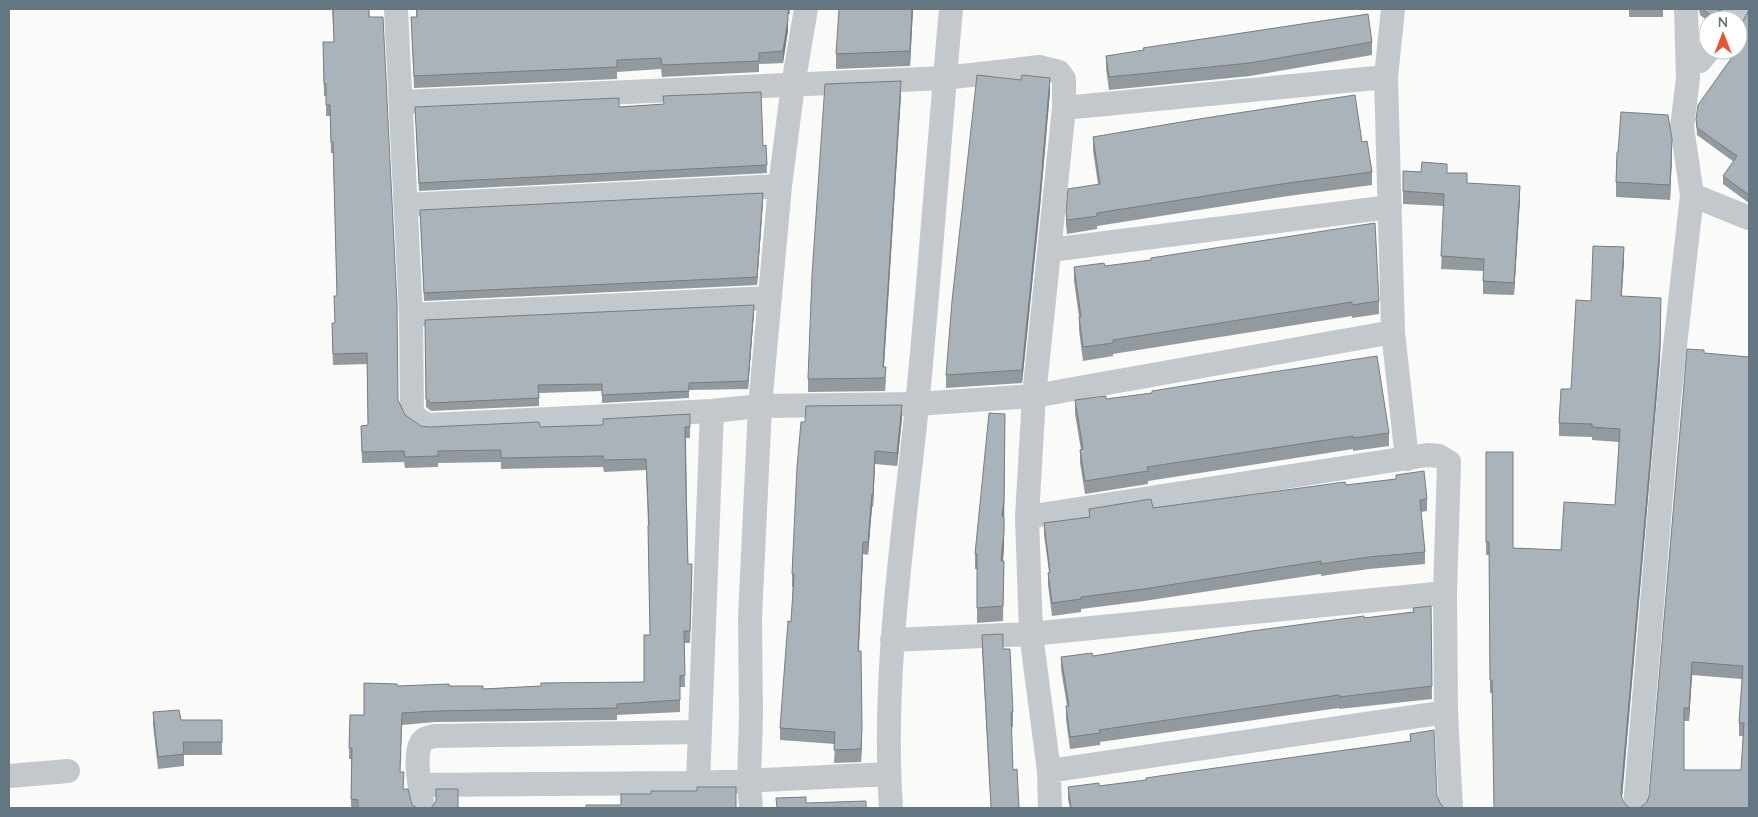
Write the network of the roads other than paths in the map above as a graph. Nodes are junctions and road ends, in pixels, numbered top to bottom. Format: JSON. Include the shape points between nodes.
{"nodes":[{"id":1,"x":396,"y":9,"type":"edge"},
{"id":2,"x":806,"y":9,"type":"edge"},
{"id":3,"x":951,"y":9,"type":"edge"},
{"id":4,"x":1393,"y":9,"type":"edge"},
{"id":5,"x":1686,"y":9,"type":"edge"},
{"id":6,"x":1386,"y":77,"type":"junction"},
{"id":7,"x":945,"y":78,"type":"junction"},
{"id":8,"x":793,"y":85,"type":"junction"},
{"id":9,"x":401,"y":102,"type":"junction"},
{"id":10,"x":1064,"y":108,"type":"junction"},
{"id":11,"x":780,"y":186,"type":"junction"},
{"id":12,"x":1692,"y":195,"type":"junction"},
{"id":13,"x":406,"y":205,"type":"junction"},
{"id":14,"x":1390,"y":207,"type":"junction"},
{"id":15,"x":1749,"y":218,"type":"edge"},
{"id":16,"x":1050,"y":250,"type":"junction"},
{"id":17,"x":769,"y":298,"type":"junction"},
{"id":18,"x":411,"y":315,"type":"junction"},
{"id":19,"x":1393,"y":332,"type":"junction"},
{"id":20,"x":1034,"y":396,"type":"junction"},
{"id":21,"x":917,"y":404,"type":"junction"},
{"id":22,"x":760,"y":406,"type":"junction"},
{"id":23,"x":712,"y":411,"type":"junction"},
{"id":24,"x":1407,"y":459,"type":"junction"},
{"id":25,"x":1027,"y":517,"type":"junction"},
{"id":26,"x":1445,"y":593,"type":"junction"},
{"id":27,"x":1031,"y":634,"type":"junction"},
{"id":28,"x":892,"y":640,"type":"junction"},
{"id":29,"x":1446,"y":712,"type":"junction"},
{"id":30,"x":699,"y":732,"type":"junction"},
{"id":31,"x":68,"y":771,"type":"dead end"},
{"id":32,"x":1049,"y":771,"type":"junction"},
{"id":33,"x":889,"y":774,"type":"junction"},
{"id":34,"x":9,"y":776,"type":"edge"},
{"id":35,"x":749,"y":781,"type":"junction"},
{"id":36,"x":698,"y":783,"type":"junction"},
{"id":37,"x":422,"y":797,"type":"edge"},
{"id":38,"x":751,"y":808,"type":"edge"},
{"id":39,"x":891,"y":808,"type":"edge"},
{"id":40,"x":1050,"y":808,"type":"edge"},
{"id":41,"x":1450,"y":808,"type":"edge"},
{"id":42,"x":1635,"y":808,"type":"edge"}],
"edges":[{"from":1,"to":9,"type":"street"},
{"from":2,"to":8,"type":"street"},
{"from":3,"to":7,"type":"street"},
{"from":4,"to":6,"type":"street"},
{"from":5,"to":12,"type":"street","via":[[1688,78],[1682,126]]},
{"from":6,"to":10,"type":"street"},
{"from":6,"to":14,"type":"street"},
{"from":7,"to":8,"type":"street"},
{"from":7,"to":10,"type":"street","via":[[1039,67],[1059,72],[1064,79]]},
{"from":7,"to":21,"type":"street"},
{"from":8,"to":9,"type":"street"},
{"from":8,"to":11,"type":"street"},
{"from":9,"to":13,"type":"street"},
{"from":10,"to":16,"type":"street"},
{"from":11,"to":13,"type":"street"},
{"from":11,"to":17,"type":"street"},
{"from":12,"to":15,"type":"street"},
{"from":12,"to":42,"type":"street","via":[[1669,399]]},
{"from":13,"to":18,"type":"street"},
{"from":14,"to":16,"type":"street"},
{"from":14,"to":19,"type":"street"},
{"from":16,"to":20,"type":"street"},
{"from":17,"to":18,"type":"street"},
{"from":17,"to":22,"type":"street"},
{"from":18,"to":23,"type":"street","via":[[412,411],[417,419],[428,425]]},
{"from":19,"to":20,"type":"street"},
{"from":19,"to":24,"type":"street"},
{"from":20,"to":21,"type":"street"},
{"from":20,"to":25,"type":"street"},
{"from":21,"to":22,"type":"street"},
{"from":21,"to":28,"type":"street"},
{"from":22,"to":23,"type":"street"},
{"from":22,"to":35,"type":"street","via":[[750,618]]},
{"from":23,"to":30,"type":"street"},
{"from":24,"to":25,"type":"street"},
{"from":24,"to":26,"type":"street","via":[[1427,455],[1439,456],[1449,462]]},
{"from":25,"to":27,"type":"street"},
{"from":26,"to":27,"type":"street"},
{"from":26,"to":29,"type":"street"},
{"from":27,"to":28,"type":"street"},
{"from":27,"to":32,"type":"street"},
{"from":28,"to":33,"type":"street"},
{"from":29,"to":32,"type":"street"},
{"from":29,"to":41,"type":"street"},
{"from":30,"to":36,"type":"street"},
{"from":30,"to":37,"type":"street","via":[[435,736],[421,744],[418,759]]},
{"from":31,"to":34,"type":"street"},
{"from":32,"to":40,"type":"street"},
{"from":33,"to":35,"type":"street"},
{"from":33,"to":39,"type":"street"},
{"from":35,"to":36,"type":"street"},
{"from":35,"to":38,"type":"street"},
{"from":36,"to":37,"type":"street"}]}
